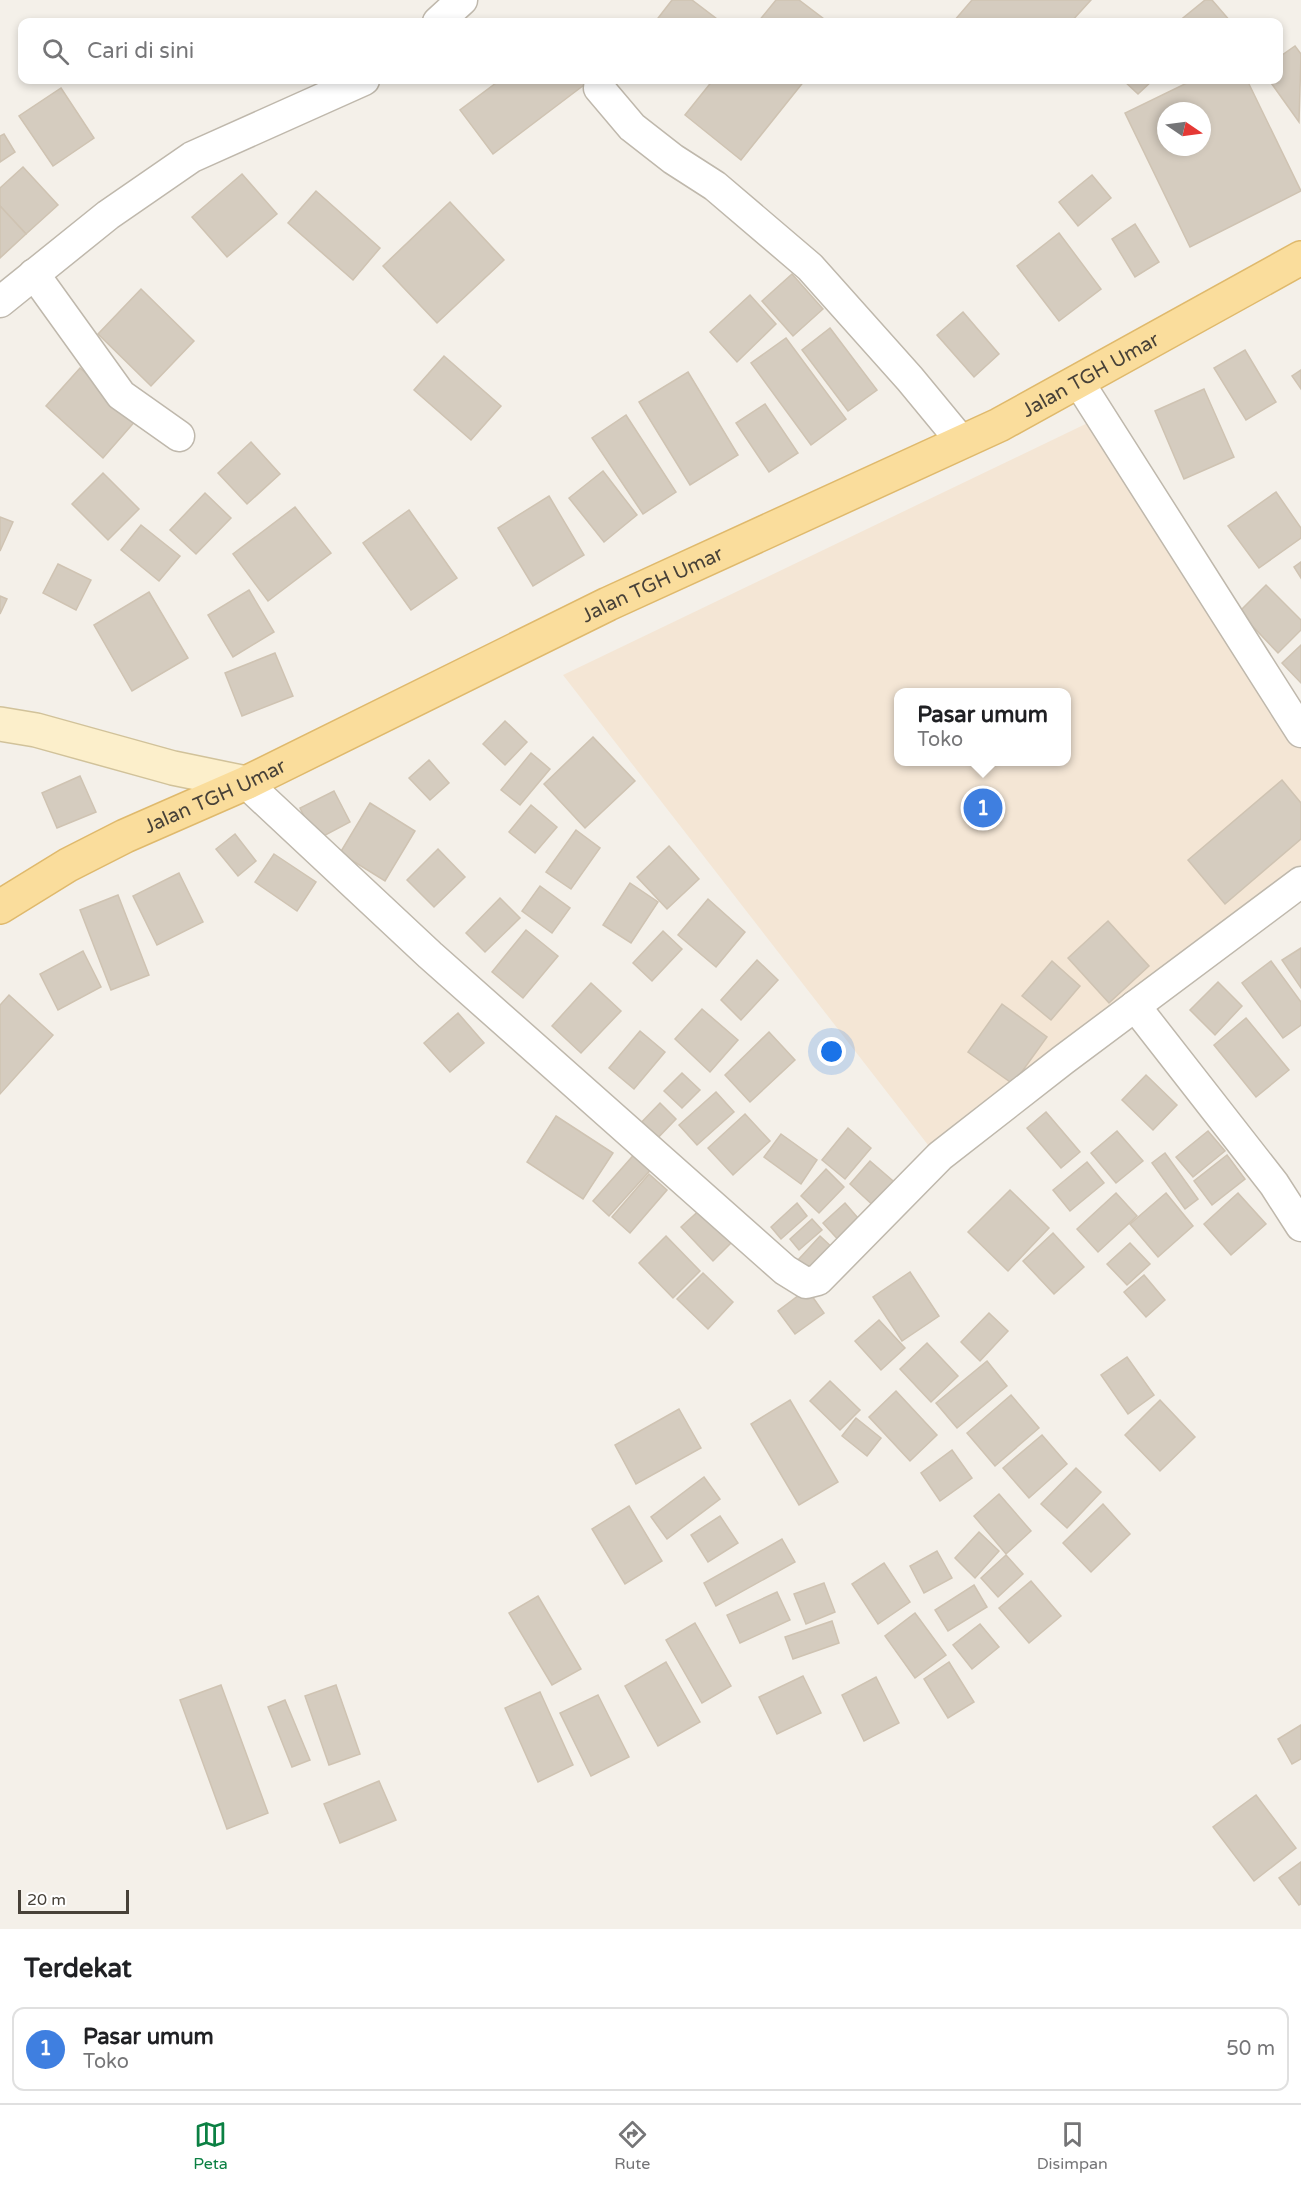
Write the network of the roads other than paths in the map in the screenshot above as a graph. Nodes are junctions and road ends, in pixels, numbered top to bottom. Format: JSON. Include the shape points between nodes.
{"nodes":[{"id":1,"x":462,"y":0,"type":"edge"},
{"id":2,"x":442,"y":18,"type":"edge"},
{"id":3,"x":355,"y":84,"type":"edge"},
{"id":4,"x":599,"y":88,"type":"dead end"},
{"id":5,"x":1301,"y":258,"type":"edge"},
{"id":6,"x":34,"y":274,"type":"junction"},
{"id":7,"x":0,"y":302,"type":"edge"},
{"id":8,"x":1078,"y":381,"type":"junction"},
{"id":9,"x":179,"y":436,"type":"dead end"},
{"id":10,"x":962,"y":442,"type":"junction"},
{"id":11,"x":1,"y":725,"type":"edge"},
{"id":12,"x":1301,"y":732,"type":"edge"},
{"id":13,"x":246,"y":783,"type":"junction"},
{"id":14,"x":1299,"y":886,"type":"edge"},
{"id":15,"x":0,"y":907,"type":"edge"},
{"id":16,"x":1135,"y":1006,"type":"junction"},
{"id":17,"x":1301,"y":1226,"type":"edge"}],
"edges":[{"from":1,"to":2,"type":"street"},
{"from":3,"to":6,"type":"street","via":[[192,157]]},
{"from":4,"to":10,"type":"street","via":[[632,127],[715,186],[810,267]]},
{"from":5,"to":8,"type":"main road","name":"Jalan TGH Umar"},
{"from":6,"to":7,"type":"street"},
{"from":6,"to":9,"type":"street","via":[[121,395]]},
{"from":8,"to":10,"type":"main road","name":"Jalan TGH Umar"},
{"from":8,"to":12,"type":"street"},
{"from":10,"to":13,"type":"main road","name":"Jalan TGH Umar","via":[[608,604]]},
{"from":11,"to":13,"type":"street","via":[[36,730],[173,768]]},
{"from":13,"to":15,"type":"main road","name":"Jalan TGH Umar","via":[[124,836]]},
{"from":13,"to":16,"type":"street","via":[[439,963],[785,1270],[806,1283],[818,1280],[940,1156]]},
{"from":14,"to":16,"type":"street"},
{"from":16,"to":17,"type":"street","via":[[1274,1184]]}]}
